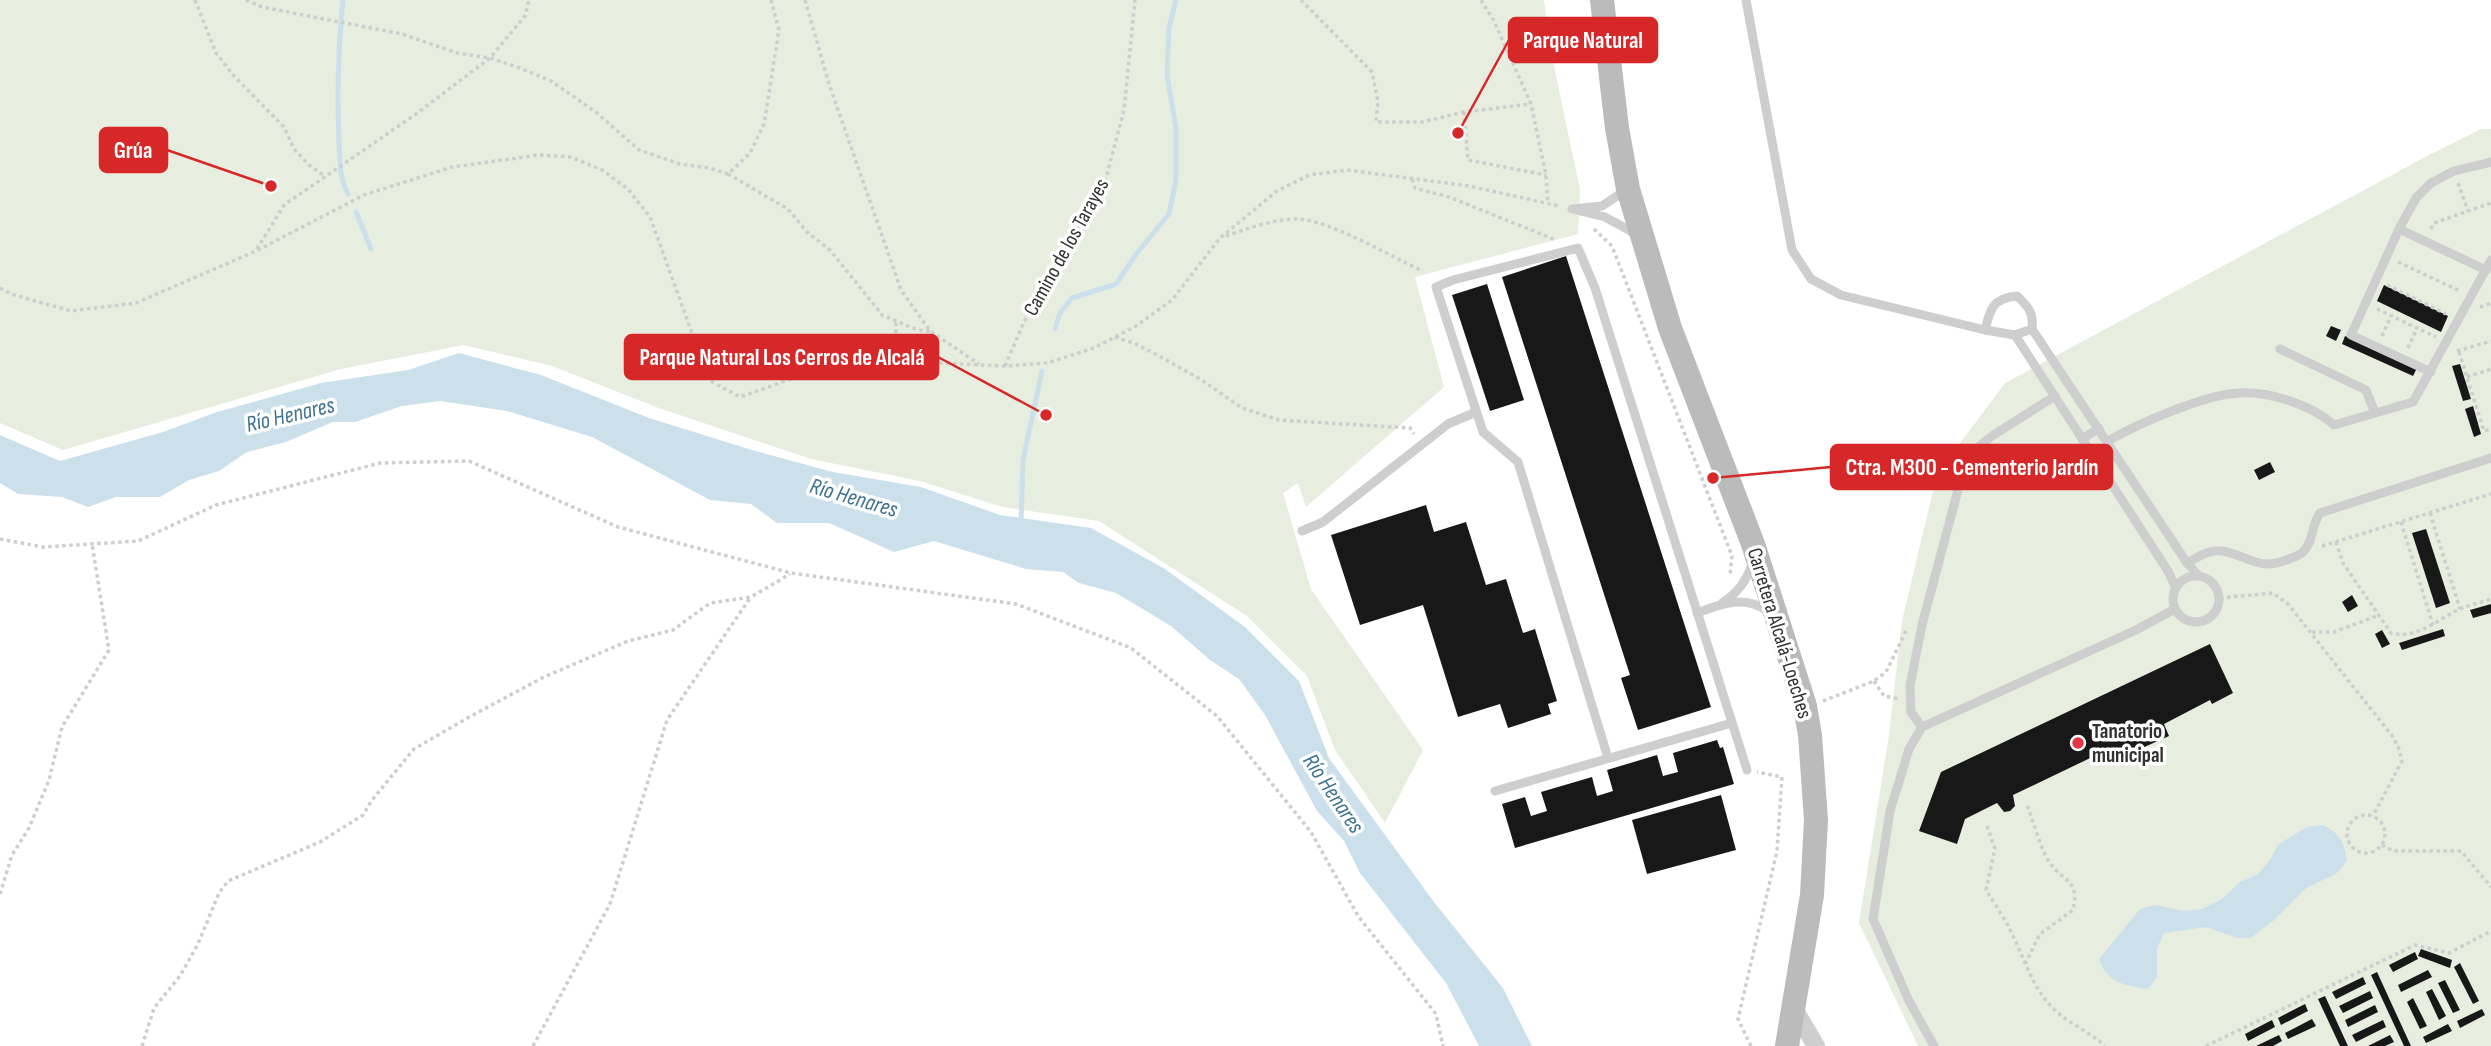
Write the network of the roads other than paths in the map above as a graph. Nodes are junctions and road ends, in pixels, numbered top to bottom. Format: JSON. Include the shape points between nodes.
{"nodes":[{"id":1,"x":1602,"y":0,"type":"edge"},
{"id":2,"x":1618,"y":0,"type":"edge"},
{"id":3,"x":1746,"y":0,"type":"edge"},
{"id":4,"x":1617,"y":128,"type":"junction"},
{"id":5,"x":2491,"y":162,"type":"edge"},
{"id":6,"x":1628,"y":189,"type":"junction"},
{"id":7,"x":2399,"y":229,"type":"junction"},
{"id":8,"x":1642,"y":237,"type":"junction"},
{"id":9,"x":2491,"y":260,"type":"edge"},
{"id":10,"x":2486,"y":270,"type":"junction"},
{"id":11,"x":2032,"y":329,"type":"junction"},
{"id":12,"x":1985,"y":330,"type":"junction"},
{"id":13,"x":2015,"y":335,"type":"junction"},
{"id":14,"x":2280,"y":349,"type":"dead end"},
{"id":15,"x":2431,"y":372,"type":"junction"},
{"id":16,"x":2055,"y":397,"type":"junction"},
{"id":17,"x":1476,"y":412,"type":"junction"},
{"id":18,"x":2375,"y":414,"type":"junction"},
{"id":19,"x":2099,"y":428,"type":"junction"},
{"id":20,"x":2082,"y":439,"type":"junction"},
{"id":21,"x":2108,"y":441,"type":"junction"},
{"id":22,"x":2491,"y":458,"type":"edge"},
{"id":23,"x":1302,"y":531,"type":"dead end"},
{"id":24,"x":1753,"y":544,"type":"junction"},
{"id":25,"x":2187,"y":563,"type":"junction"},
{"id":26,"x":2198,"y":575,"type":"junction"},
{"id":27,"x":2176,"y":587,"type":"junction"},
{"id":28,"x":1720,"y":605,"type":"junction"},
{"id":29,"x":2175,"y":609,"type":"junction"},
{"id":30,"x":1697,"y":612,"type":"junction"},
{"id":31,"x":1779,"y":621,"type":"junction"},
{"id":32,"x":1732,"y":723,"type":"junction"},
{"id":33,"x":1923,"y":727,"type":"junction"},
{"id":34,"x":1608,"y":758,"type":"junction"},
{"id":35,"x":1747,"y":770,"type":"road end"},
{"id":36,"x":1495,"y":791,"type":"dead end"},
{"id":37,"x":1793,"y":1007,"type":"junction"},
{"id":38,"x":1787,"y":1046,"type":"edge"},
{"id":39,"x":1816,"y":1046,"type":"edge"},
{"id":40,"x":1934,"y":1046,"type":"edge"}],
"edges":[{"from":1,"to":4,"type":"main road"},
{"from":2,"to":4,"type":"main road"},
{"from":3,"to":12,"type":"lane","via":[[1792,250],[1811,279],[1841,295]]},
{"from":4,"to":6,"type":"main road","name":"Carretera Alcalá-Loeches"},
{"from":5,"to":7,"type":"lane","via":[[2454,171],[2431,183],[2416,198]]},
{"from":6,"to":8,"type":"main road","name":"Carretera Alcalá-Loeches"},
{"from":6,"to":8,"type":"lane","via":[[1602,206],[1572,209],[1605,217]]},
{"from":7,"to":10,"type":"lane"},
{"from":7,"to":15,"type":"lane","via":[[2351,335]]},
{"from":8,"to":24,"type":"main road","name":"Carretera Alcalá-Loeches","via":[[1670,328]]},
{"from":9,"to":10,"type":"lane"},
{"from":10,"to":15,"type":"lane"},
{"from":11,"to":12,"type":"lane","via":[[2034,317],[2017,296],[1996,302]]},
{"from":11,"to":13,"type":"lane"},
{"from":11,"to":19,"type":"lane"},
{"from":12,"to":13,"type":"lane"},
{"from":13,"to":16,"type":"lane"},
{"from":14,"to":18,"type":"lane","via":[[2366,390]]},
{"from":15,"to":18,"type":"lane","via":[[2413,402]]},
{"from":16,"to":20,"type":"lane"},
{"from":16,"to":33,"type":"lane","via":[[1967,456],[1922,625],[1909,701]]},
{"from":17,"to":23,"type":"lane","via":[[1448,424],[1323,522]]},
{"from":17,"to":30,"type":"lane","via":[[1436,287],[1578,248],[1595,288]]},
{"from":17,"to":34,"type":"lane","via":[[1483,432],[1518,462]]},
{"from":18,"to":21,"type":"lane","via":[[2334,425],[2292,401],[2241,392],[2215,396]]},
{"from":19,"to":20,"type":"lane"},
{"from":19,"to":21,"type":"lane"},
{"from":20,"to":27,"type":"lane"},
{"from":21,"to":25,"type":"lane"},
{"from":22,"to":25,"type":"lane","via":[[2320,513],[2310,544],[2301,555],[2276,565],[2221,551]]},
{"from":24,"to":28,"type":"lane","via":[[1753,563],[1746,581]]},
{"from":24,"to":31,"type":"main road","name":"Carretera Alcalá-Loeches"},
{"from":25,"to":26,"type":"lane"},
{"from":26,"to":27,"type":"lane","via":[[2185,578]]},
{"from":26,"to":29,"type":"lane","via":[[2213,582],[2220,598],[2214,615],[2197,623],[2180,617]]},
{"from":27,"to":29,"type":"lane"},
{"from":28,"to":30,"type":"lane"},
{"from":28,"to":31,"type":"lane","via":[[1751,602]]},
{"from":29,"to":33,"type":"lane"},
{"from":30,"to":32,"type":"lane"},
{"from":31,"to":37,"type":"main road","name":"Carretera Alcalá-Loeches","via":[[1805,706],[1816,820],[1812,895]]},
{"from":32,"to":34,"type":"lane"},
{"from":32,"to":35,"type":"lane"},
{"from":33,"to":40,"type":"lane","via":[[1909,749],[1890,811],[1874,919]]},
{"from":34,"to":36,"type":"lane"},
{"from":37,"to":38,"type":"main road","name":"Carretera Alcalá-Loeches"},
{"from":37,"to":39,"type":"street"}]}
